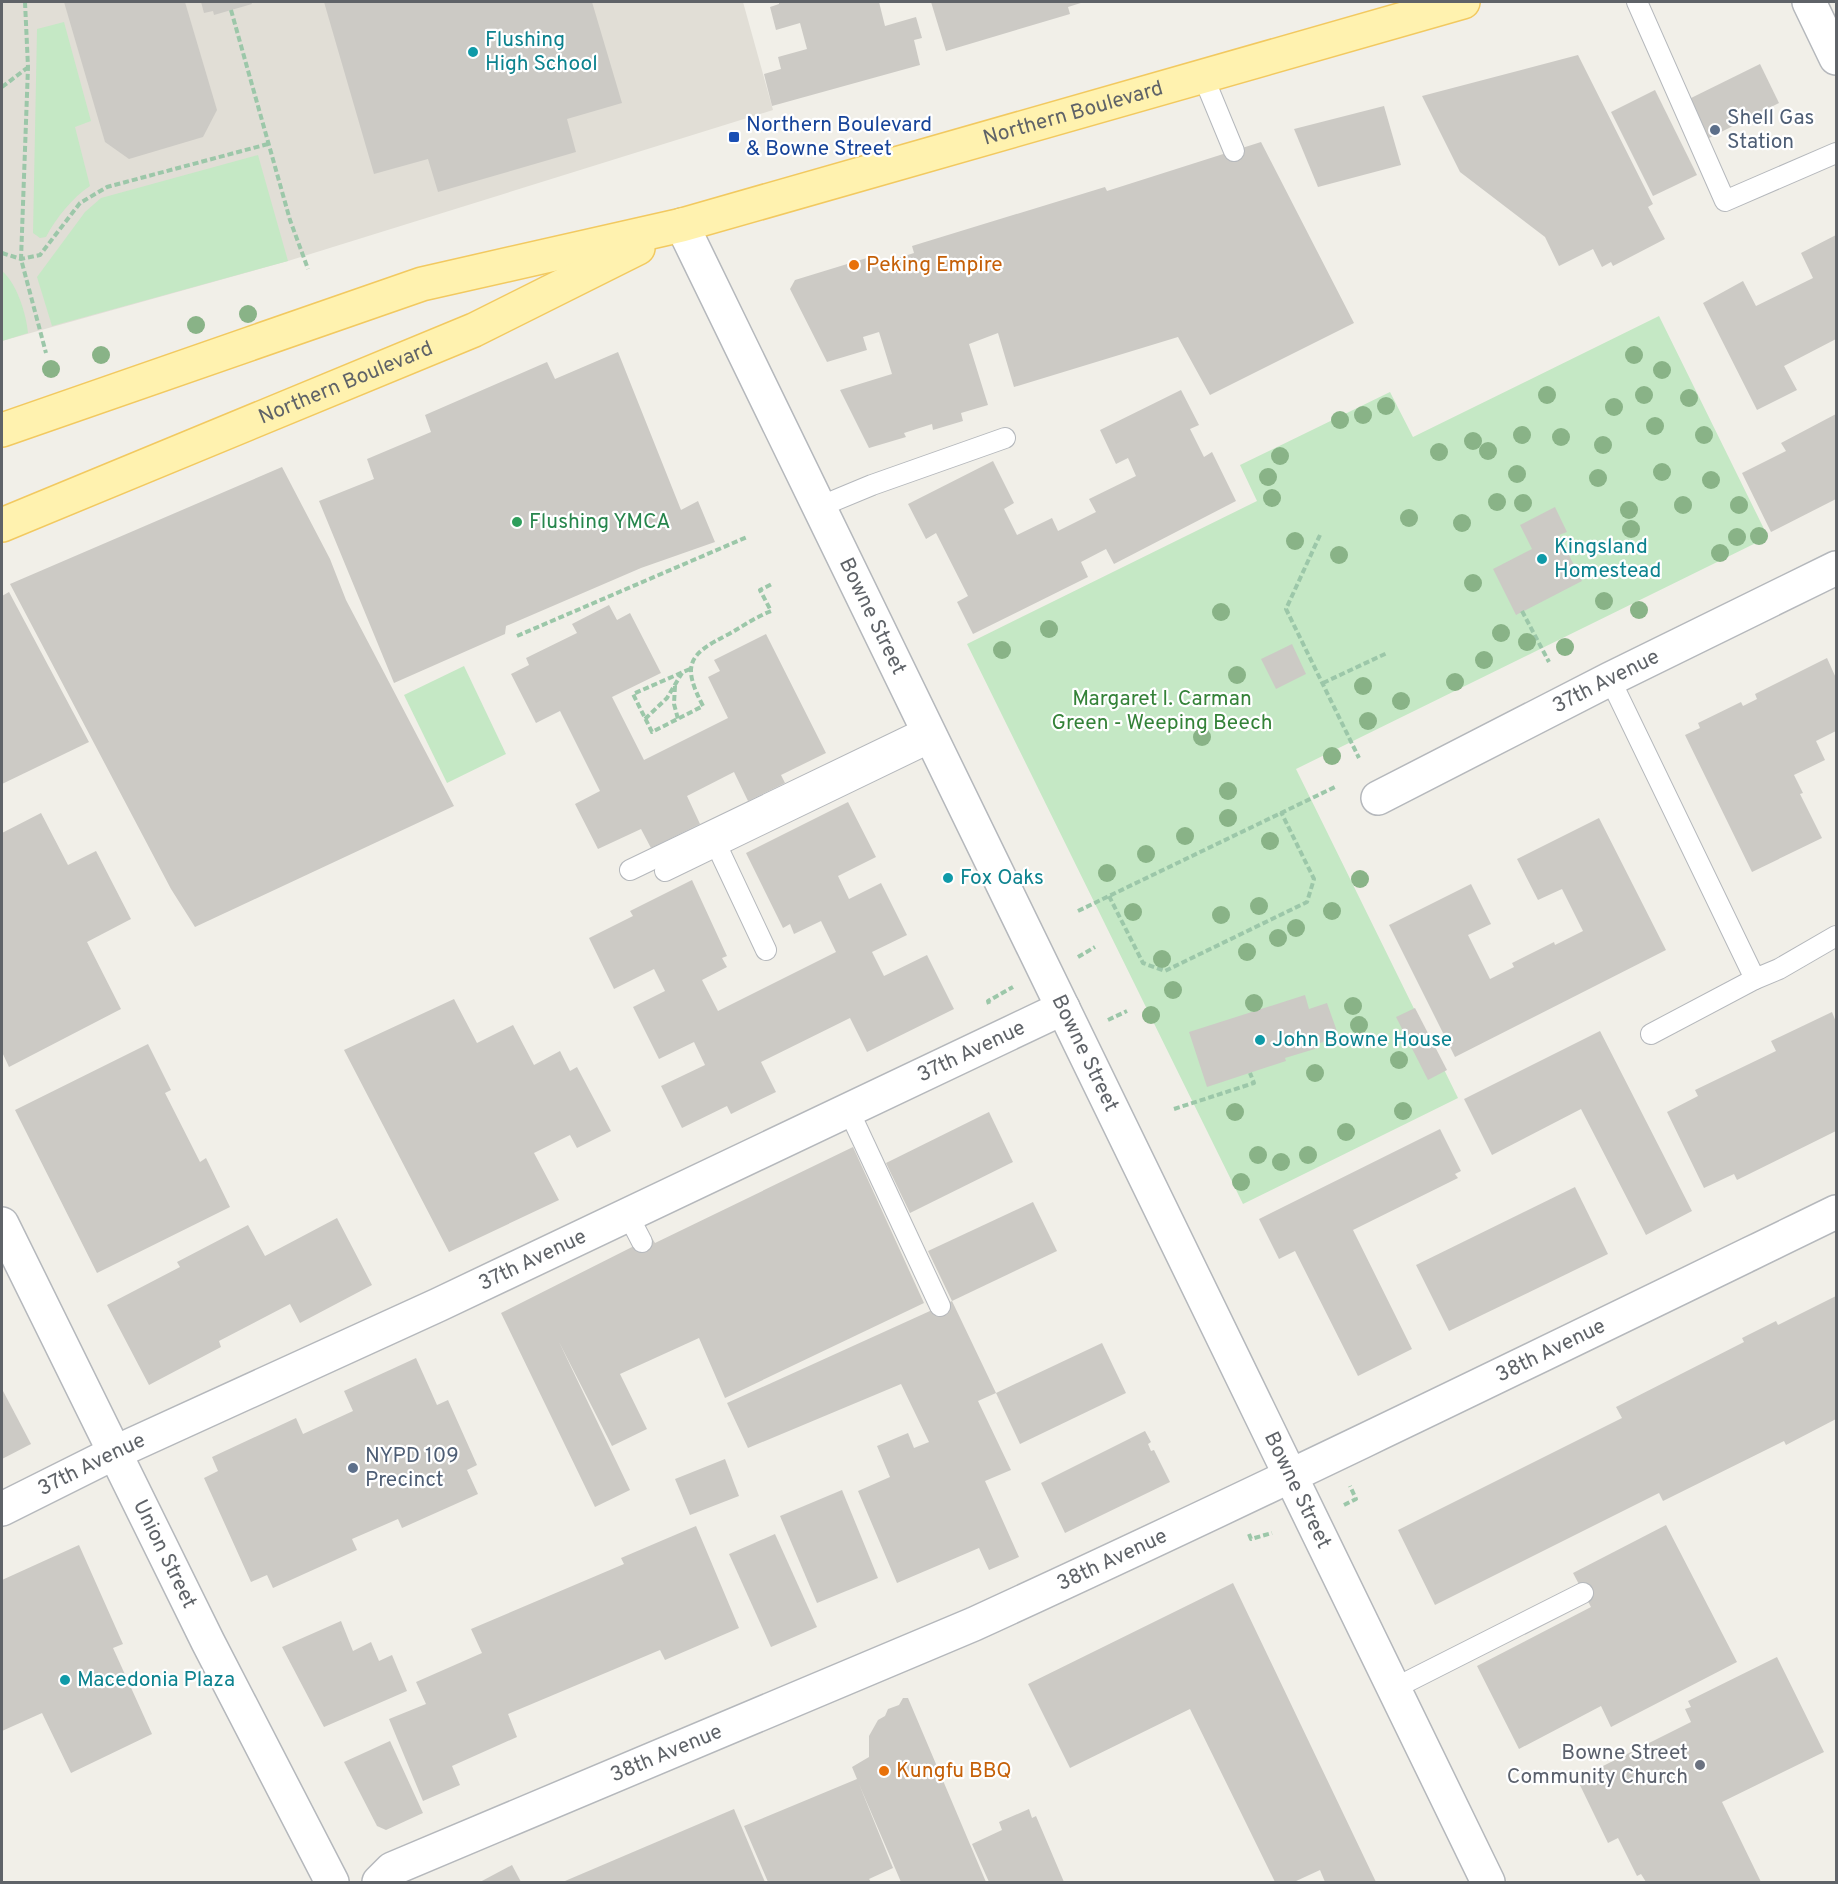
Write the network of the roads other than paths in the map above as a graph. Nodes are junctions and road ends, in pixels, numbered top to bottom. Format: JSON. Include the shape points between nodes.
{"nodes":[{"id":1,"x":1463,"y":2,"type":"edge"},
{"id":2,"x":1638,"y":2,"type":"edge"},
{"id":3,"x":1809,"y":2,"type":"edge"},
{"id":4,"x":1836,"y":58,"type":"edge"},
{"id":5,"x":1203,"y":76,"type":"junction"},
{"id":6,"x":1234,"y":150,"type":"dead end"},
{"id":7,"x":1836,"y":153,"type":"edge"},
{"id":8,"x":682,"y":225,"type":"junction"},
{"id":9,"x":2,"y":430,"type":"edge"},
{"id":10,"x":1005,"y":438,"type":"dead end"},
{"id":11,"x":819,"y":507,"type":"junction"},
{"id":12,"x":2,"y":525,"type":"edge"},
{"id":13,"x":1836,"y":568,"type":"edge"},
{"id":14,"x":1610,"y":679,"type":"junction"},
{"id":15,"x":930,"y":734,"type":"junction"},
{"id":16,"x":1378,"y":798,"type":"dead end"},
{"id":17,"x":717,"y":846,"type":"junction"},
{"id":18,"x":630,"y":870,"type":"dead end"},
{"id":19,"x":665,"y":871,"type":"dead end"},
{"id":20,"x":1836,"y":936,"type":"edge"},
{"id":21,"x":766,"y":950,"type":"dead end"},
{"id":22,"x":1755,"y":979,"type":"junction"},
{"id":23,"x":1063,"y":1008,"type":"junction"},
{"id":24,"x":1651,"y":1034,"type":"dead end"},
{"id":25,"x":849,"y":1111,"type":"junction"},
{"id":26,"x":1836,"y":1212,"type":"edge"},
{"id":27,"x":2,"y":1224,"type":"edge"},
{"id":28,"x":940,"y":1306,"type":"dead end"},
{"id":29,"x":117,"y":1452,"type":"junction"},
{"id":30,"x":1289,"y":1478,"type":"junction"},
{"id":31,"x":2,"y":1509,"type":"edge"},
{"id":32,"x":1583,"y":1593,"type":"dead end"},
{"id":33,"x":1393,"y":1689,"type":"junction"},
{"id":34,"x":332,"y":1882,"type":"edge"},
{"id":35,"x":379,"y":1882,"type":"edge"},
{"id":36,"x":1488,"y":1882,"type":"edge"}],
"edges":[{"from":1,"to":5,"type":"main road","name":"Northern Boulevard"},
{"from":2,"to":7,"type":"lane","via":[[1725,201]]},
{"from":3,"to":4,"type":"street"},
{"from":5,"to":6,"type":"lane"},
{"from":5,"to":8,"type":"main road","name":"Northern Boulevard"},
{"from":8,"to":9,"type":"main road","name":"Northern Boulevard","via":[[422,284]]},
{"from":8,"to":11,"type":"street","name":"Bowne Street"},
{"from":8,"to":12,"type":"main road","name":"Northern Boulevard","via":[[474,330]]},
{"from":10,"to":11,"type":"lane"},
{"from":11,"to":15,"type":"street","name":"Bowne Street"},
{"from":13,"to":14,"type":"street","name":"37th Avenue"},
{"from":14,"to":16,"type":"street","name":"37th Avenue"},
{"from":14,"to":22,"type":"lane"},
{"from":15,"to":17,"type":"lane"},
{"from":15,"to":18,"type":"lane"},
{"from":15,"to":23,"type":"street","name":"Bowne Street"},
{"from":17,"to":19,"type":"lane"},
{"from":17,"to":21,"type":"lane"},
{"from":20,"to":22,"type":"lane"},
{"from":22,"to":24,"type":"lane"},
{"from":23,"to":25,"type":"street","name":"37th Avenue"},
{"from":23,"to":30,"type":"street","name":"Bowne Street"},
{"from":25,"to":28,"type":"lane"},
{"from":25,"to":29,"type":"street","name":"37th Avenue","via":[[635,1229]]},
{"from":26,"to":30,"type":"street","name":"38th Avenue"},
{"from":27,"to":29,"type":"street","name":"Union Street"},
{"from":29,"to":31,"type":"street","name":"37th Avenue"},
{"from":29,"to":34,"type":"street","name":"Union Street","via":[[208,1642]]},
{"from":30,"to":33,"type":"street","name":"Bowne Street"},
{"from":30,"to":35,"type":"street","name":"38th Avenue","via":[[974,1624],[392,1869]]},
{"from":32,"to":33,"type":"lane"},
{"from":33,"to":36,"type":"street","name":"Bowne Street"}]}
